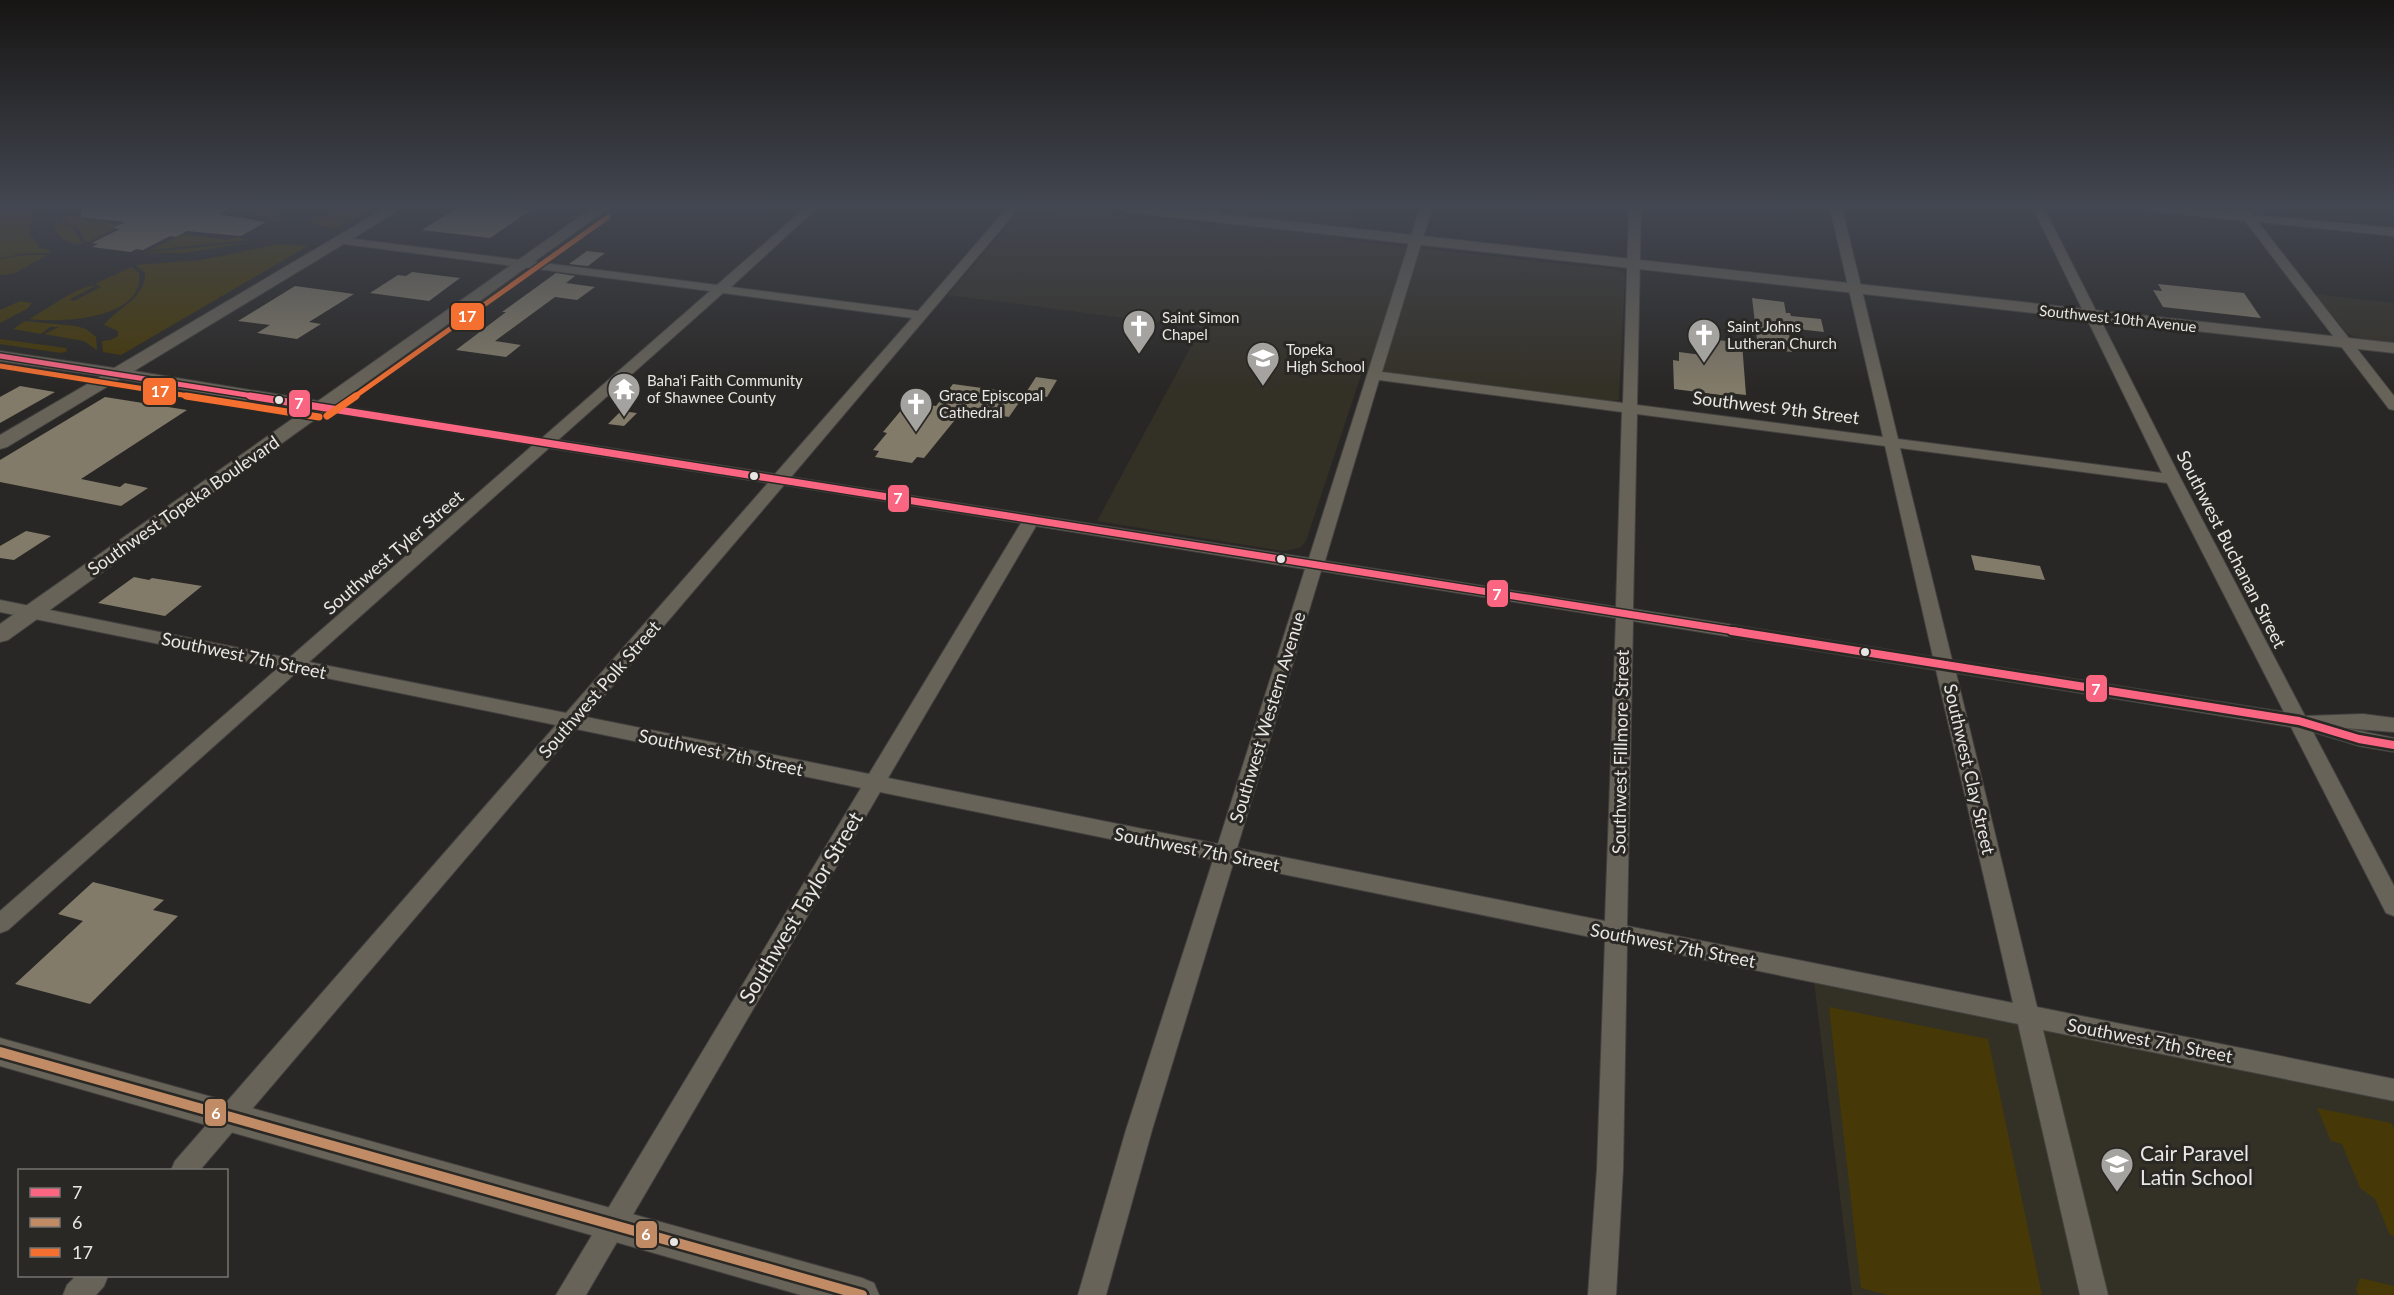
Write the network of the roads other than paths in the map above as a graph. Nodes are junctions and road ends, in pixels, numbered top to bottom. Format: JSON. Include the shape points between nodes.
{"nodes":[{"id":1,"x":295,"y":268,"type":"edge"},
{"id":2,"x":518,"y":268,"type":"edge"},
{"id":3,"x":559,"y":268,"type":"edge"},
{"id":4,"x":744,"y":268,"type":"edge"},
{"id":5,"x":961,"y":268,"type":"edge"},
{"id":6,"x":1406,"y":268,"type":"edge"},
{"id":7,"x":1633,"y":268,"type":"edge"},
{"id":8,"x":1665,"y":268,"type":"edge"},
{"id":9,"x":1852,"y":268,"type":"edge"},
{"id":10,"x":2069,"y":268,"type":"edge"},
{"id":11,"x":2288,"y":268,"type":"edge"},
{"id":12,"x":721,"y":289,"type":"junction"},
{"id":13,"x":1857,"y":289,"type":"junction"},
{"id":14,"x":921,"y":315,"type":"junction"},
{"id":15,"x":2093,"y":315,"type":"junction"},
{"id":16,"x":2345,"y":343,"type":"junction"},
{"id":17,"x":2394,"y":348,"type":"edge"},
{"id":18,"x":4,"y":354,"type":"edge"},
{"id":19,"x":117,"y":373,"type":"junction"},
{"id":20,"x":1374,"y":375,"type":"junction"},
{"id":21,"x":2394,"y":406,"type":"edge"},
{"id":22,"x":321,"y":407,"type":"junction"},
{"id":23,"x":1628,"y":408,"type":"junction"},
{"id":24,"x":1893,"y":442,"type":"junction"},
{"id":25,"x":0,"y":443,"type":"edge"},
{"id":26,"x":546,"y":443,"type":"junction"},
{"id":27,"x":2173,"y":478,"type":"junction"},
{"id":28,"x":779,"y":480,"type":"junction"},
{"id":29,"x":1031,"y":520,"type":"junction"},
{"id":30,"x":1314,"y":565,"type":"junction"},
{"id":31,"x":0,"y":606,"type":"edge"},
{"id":32,"x":32,"y":612,"type":"junction"},
{"id":33,"x":1623,"y":614,"type":"junction"},
{"id":34,"x":0,"y":635,"type":"edge"},
{"id":35,"x":1945,"y":665,"type":"junction"},
{"id":36,"x":293,"y":666,"type":"junction"},
{"id":37,"x":2299,"y":721,"type":"junction"},
{"id":38,"x":570,"y":722,"type":"junction"},
{"id":39,"x":2394,"y":725,"type":"edge"},
{"id":40,"x":2394,"y":745,"type":"edge"},
{"id":41,"x":873,"y":784,"type":"junction"},
{"id":42,"x":1224,"y":855,"type":"junction"},
{"id":43,"x":2394,"y":907,"type":"edge"},
{"id":44,"x":0,"y":924,"type":"edge"},
{"id":45,"x":1615,"y":933,"type":"junction"},
{"id":46,"x":2027,"y":1016,"type":"junction"},
{"id":47,"x":0,"y":1052,"type":"edge"},
{"id":48,"x":2394,"y":1090,"type":"edge"},
{"id":49,"x":230,"y":1117,"type":"junction"},
{"id":50,"x":185,"y":1169,"type":"edge"},
{"id":51,"x":612,"y":1224,"type":"junction"},
{"id":52,"x":92,"y":1277,"type":"edge"},
{"id":53,"x":77,"y":1295,"type":"edge"},
{"id":54,"x":570,"y":1295,"type":"edge"},
{"id":55,"x":862,"y":1295,"type":"edge"},
{"id":56,"x":1092,"y":1295,"type":"edge"},
{"id":57,"x":1602,"y":1295,"type":"edge"},
{"id":58,"x":2094,"y":1295,"type":"edge"}],
"edges":[{"from":1,"to":19,"type":"main road"},
{"from":2,"to":22,"type":"main road","name":"Southwest Topeka Boulevard"},
{"from":3,"to":12,"type":"street"},
{"from":4,"to":12,"type":"street","name":"Southwest Tyler Street"},
{"from":5,"to":14,"type":"street","name":"Southwest Polk Street"},
{"from":6,"to":20,"type":"street","name":"Southwest Western Avenue"},
{"from":7,"to":23,"type":"street","name":"Southwest Fillmore Street"},
{"from":8,"to":13,"type":"main road","name":"Southwest 10th Avenue"},
{"from":9,"to":13,"type":"street","name":"Southwest Clay Street"},
{"from":10,"to":15,"type":"street","name":"Southwest Buchanan Street"},
{"from":11,"to":16,"type":"street"},
{"from":12,"to":14,"type":"street"},
{"from":12,"to":26,"type":"street","name":"Southwest Tyler Street"},
{"from":13,"to":15,"type":"main road","name":"Southwest 10th Avenue"},
{"from":13,"to":24,"type":"street","name":"Southwest Clay Street"},
{"from":14,"to":28,"type":"street","name":"Southwest Polk Street"},
{"from":15,"to":16,"type":"main road","name":"Southwest 10th Avenue"},
{"from":15,"to":27,"type":"street","name":"Southwest Buchanan Street"},
{"from":16,"to":17,"type":"main road","name":"Southwest 10th Avenue"},
{"from":16,"to":21,"type":"street"},
{"from":18,"to":19,"type":"main road"},
{"from":19,"to":22,"type":"main road"},
{"from":19,"to":25,"type":"main road"},
{"from":20,"to":23,"type":"street","name":"Southwest 9th Street"},
{"from":20,"to":30,"type":"street","name":"Southwest Western Avenue"},
{"from":22,"to":26,"type":"street"},
{"from":22,"to":32,"type":"main road","name":"Southwest Topeka Boulevard"},
{"from":23,"to":24,"type":"street","name":"Southwest 9th Street"},
{"from":23,"to":33,"type":"street","name":"Southwest Fillmore Street"},
{"from":24,"to":27,"type":"street","name":"Southwest 9th Street"},
{"from":24,"to":35,"type":"street","name":"Southwest Clay Street"},
{"from":26,"to":28,"type":"street"},
{"from":26,"to":36,"type":"street","name":"Southwest Tyler Street"},
{"from":27,"to":37,"type":"street","name":"Southwest Buchanan Street"},
{"from":28,"to":29,"type":"street"},
{"from":28,"to":38,"type":"street","name":"Southwest Polk Street"},
{"from":29,"to":30,"type":"street"},
{"from":29,"to":41,"type":"street","name":"Southwest Taylor Street"},
{"from":30,"to":33,"type":"street"},
{"from":30,"to":42,"type":"street","name":"Southwest Western Avenue"},
{"from":31,"to":32,"type":"street","name":"Southwest 7th Street"},
{"from":32,"to":34,"type":"main road","name":"Southwest Topeka Boulevard"},
{"from":32,"to":36,"type":"street","name":"Southwest 7th Street"},
{"from":33,"to":35,"type":"street"},
{"from":33,"to":45,"type":"street","name":"Southwest Fillmore Street"},
{"from":35,"to":37,"type":"street"},
{"from":35,"to":46,"type":"street","name":"Southwest Clay Street"},
{"from":36,"to":38,"type":"street","name":"Southwest 7th Street"},
{"from":36,"to":44,"type":"street","name":"Southwest Tyler Street"},
{"from":37,"to":39,"type":"street"},
{"from":37,"to":40,"type":"street"},
{"from":37,"to":43,"type":"street","name":"Southwest Buchanan Street"},
{"from":38,"to":41,"type":"street","name":"Southwest 7th Street"},
{"from":38,"to":49,"type":"street","name":"Southwest Polk Street"},
{"from":41,"to":42,"type":"street","name":"Southwest 7th Street"},
{"from":41,"to":51,"type":"street","name":"Southwest Taylor Street"},
{"from":42,"to":45,"type":"street","name":"Southwest 7th Street"},
{"from":42,"to":56,"type":"street","name":"Southwest Western Avenue"},
{"from":45,"to":46,"type":"street","name":"Southwest 7th Street"},
{"from":45,"to":57,"type":"street","name":"Southwest Fillmore Street","via":[[1610,1169]]},
{"from":46,"to":48,"type":"street","name":"Southwest 7th Street"},
{"from":46,"to":58,"type":"street","name":"Southwest Clay Street"},
{"from":47,"to":49,"type":"main road"},
{"from":49,"to":50,"type":"street","name":"Southwest Polk Street"},
{"from":49,"to":51,"type":"main road"},
{"from":51,"to":54,"type":"street","name":"Southwest Taylor Street"},
{"from":51,"to":55,"type":"main road"},
{"from":52,"to":53,"type":"street"}]}
